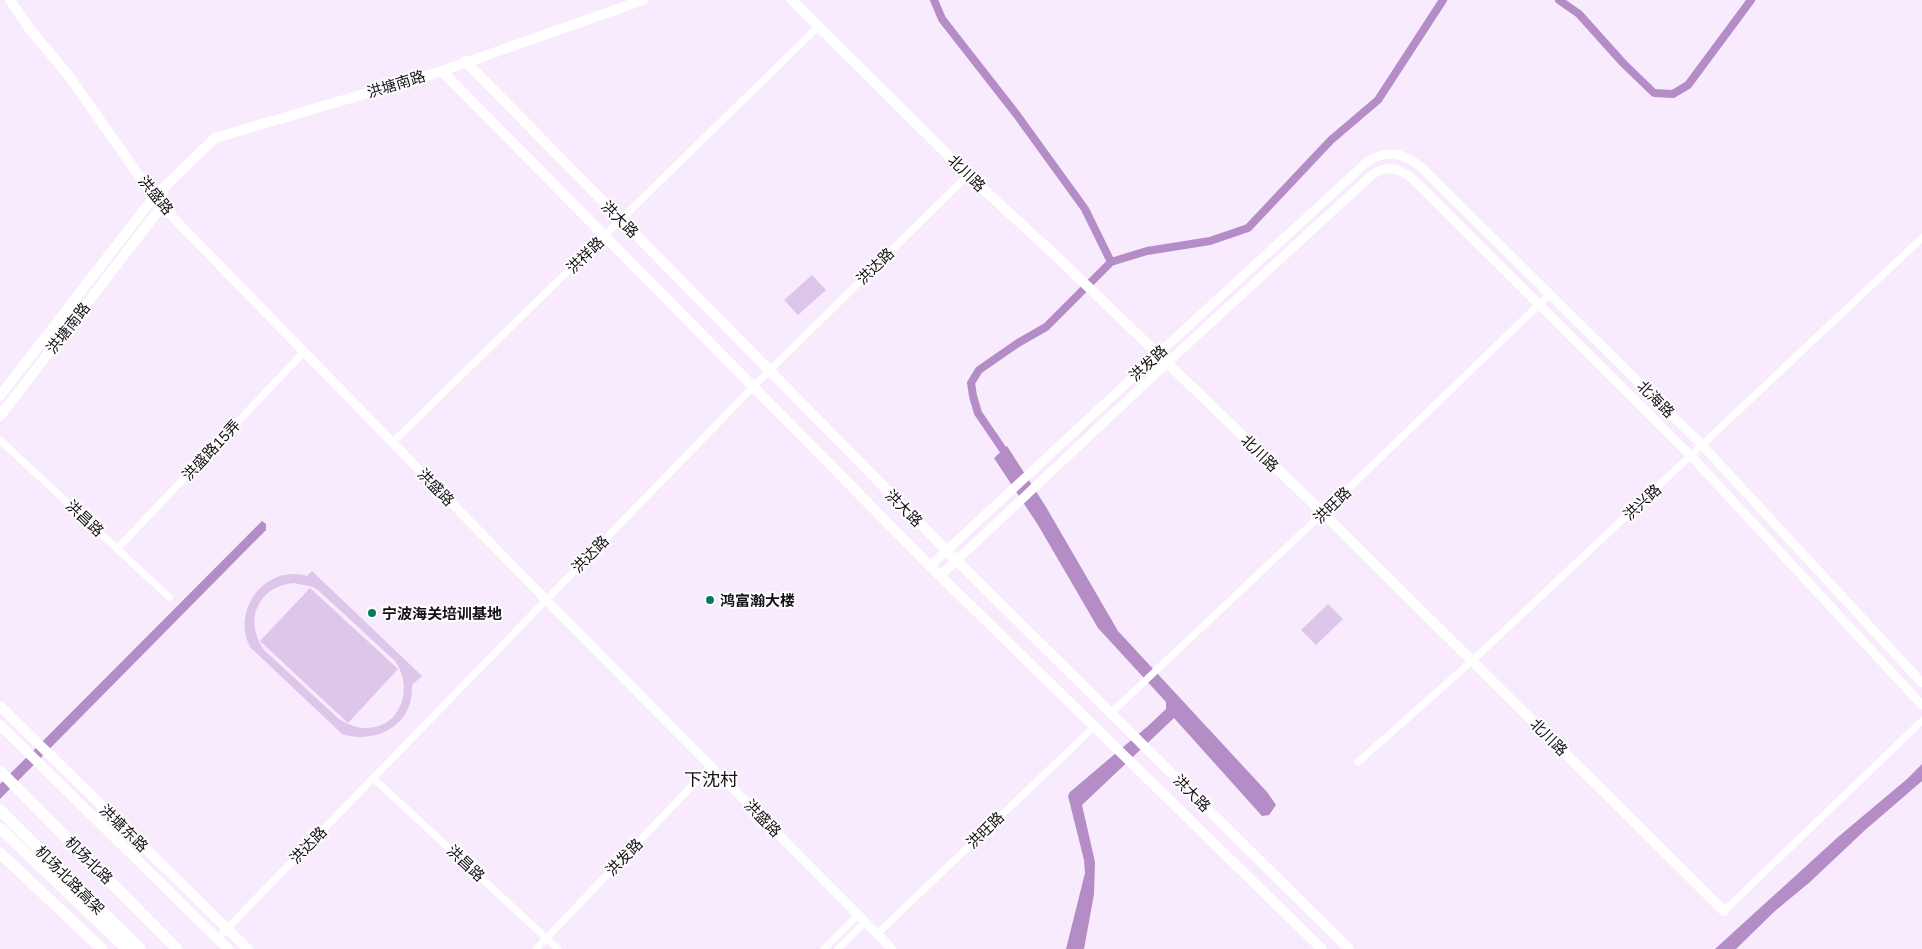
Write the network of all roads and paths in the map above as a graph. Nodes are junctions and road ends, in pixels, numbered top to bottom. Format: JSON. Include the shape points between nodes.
{"nodes":[{"id":1,"x":10,"y":0,"type":"edge"},
{"id":2,"x":643,"y":0,"type":"edge"},
{"id":3,"x":792,"y":0,"type":"edge"},
{"id":4,"x":819,"y":26,"type":"junction"},
{"id":5,"x":465,"y":61,"type":"junction"},
{"id":6,"x":442,"y":71,"type":"junction"},
{"id":7,"x":1368,"y":161,"type":"joint"},
{"id":8,"x":1372,"y":174,"type":"joint"},
{"id":9,"x":968,"y":175,"type":"junction"},
{"id":10,"x":163,"y":189,"type":"junction"},
{"id":11,"x":154,"y":197,"type":"junction"},
{"id":12,"x":162,"y":206,"type":"junction"},
{"id":13,"x":621,"y":220,"type":"junction"},
{"id":14,"x":604,"y":236,"type":"junction"},
{"id":15,"x":1922,"y":238,"type":"edge"},
{"id":16,"x":1550,"y":294,"type":"junction"},
{"id":17,"x":1539,"y":304,"type":"junction"},
{"id":18,"x":304,"y":352,"type":"junction"},
{"id":19,"x":1158,"y":354,"type":"junction"},
{"id":20,"x":1167,"y":362,"type":"junction"},
{"id":21,"x":769,"y":370,"type":"junction"},
{"id":22,"x":753,"y":386,"type":"junction"},
{"id":23,"x":0,"y":396,"type":"edge"},
{"id":24,"x":0,"y":416,"type":"edge"},
{"id":25,"x":0,"y":440,"type":"edge"},
{"id":26,"x":393,"y":442,"type":"junction"},
{"id":27,"x":1702,"y":445,"type":"junction"},
{"id":28,"x":1691,"y":456,"type":"junction"},
{"id":29,"x":1324,"y":513,"type":"junction"},
{"id":30,"x":117,"y":548,"type":"junction"},
{"id":31,"x":946,"y":551,"type":"junction"},
{"id":32,"x":956,"y":561,"type":"junction"},
{"id":33,"x":930,"y":566,"type":"junction"},
{"id":34,"x":940,"y":576,"type":"junction"},
{"id":35,"x":170,"y":597,"type":"dead end"},
{"id":36,"x":546,"y":600,"type":"junction"},
{"id":37,"x":1472,"y":661,"type":"junction"},
{"id":38,"x":1922,"y":683,"type":"edge"},
{"id":39,"x":1922,"y":705,"type":"edge"},
{"id":40,"x":0,"y":706,"type":"edge"},
{"id":41,"x":1110,"y":713,"type":"junction"},
{"id":42,"x":1922,"y":721,"type":"edge"},
{"id":43,"x":0,"y":725,"type":"edge"},
{"id":44,"x":1094,"y":727,"type":"junction"},
{"id":45,"x":1358,"y":762,"type":"dead end"},
{"id":46,"x":712,"y":766,"type":"junction"},
{"id":47,"x":0,"y":771,"type":"edge"},
{"id":48,"x":373,"y":778,"type":"junction"},
{"id":49,"x":0,"y":810,"type":"edge"},
{"id":50,"x":0,"y":828,"type":"edge"},
{"id":51,"x":0,"y":853,"type":"edge"},
{"id":52,"x":1724,"y":911,"type":"joint"},
{"id":53,"x":862,"y":919,"type":"junction"},
{"id":54,"x":227,"y":929,"type":"junction"},
{"id":55,"x":877,"y":934,"type":"junction"},
{"id":56,"x":546,"y":938,"type":"junction"},
{"id":57,"x":217,"y":939,"type":"junction"},
{"id":58,"x":102,"y":949,"type":"edge"},
{"id":59,"x":127,"y":949,"type":"edge"},
{"id":60,"x":140,"y":949,"type":"edge"},
{"id":61,"x":177,"y":949,"type":"edge"},
{"id":62,"x":228,"y":949,"type":"edge"},
{"id":63,"x":248,"y":949,"type":"edge"},
{"id":64,"x":536,"y":949,"type":"edge"},
{"id":65,"x":558,"y":949,"type":"edge"},
{"id":66,"x":824,"y":949,"type":"edge"},
{"id":67,"x":838,"y":949,"type":"edge"},
{"id":68,"x":892,"y":949,"type":"edge"},
{"id":69,"x":1322,"y":949,"type":"edge"},
{"id":70,"x":1349,"y":949,"type":"edge"}],
"edges":[{"from":1,"to":11,"type":"main road","name":"洪盛路","via":[[79,90]]},
{"from":2,"to":5,"type":"main road","name":"洪塘南路"},
{"from":3,"to":4,"type":"main road","name":"北川路"},
{"from":4,"to":9,"type":"main road","name":"北川路"},
{"from":4,"to":13,"type":"street","name":"洪祥路"},
{"from":5,"to":6,"type":"main road","name":"洪塘南路"},
{"from":5,"to":13,"type":"main road","name":"洪大路"},
{"from":6,"to":10,"type":"main road","name":"洪塘南路","via":[[215,138]]},
{"from":6,"to":14,"type":"main road","name":"洪大路"},
{"from":7,"to":16,"type":"street","name":"北海路","via":[[1384,153],[1412,160]]},
{"from":7,"to":19,"type":"street","name":"洪发路"},
{"from":8,"to":17,"type":"street","name":"北海路","via":[[1393,168],[1412,178]]},
{"from":8,"to":20,"type":"street","name":"洪发路"},
{"from":9,"to":19,"type":"main road","name":"北川路"},
{"from":9,"to":21,"type":"street","name":"洪达路"},
{"from":10,"to":11,"type":"main road","name":"洪塘南路"},
{"from":10,"to":12,"type":"main road"},
{"from":11,"to":12,"type":"street","name":"洪盛路"},
{"from":11,"to":23,"type":"main road","name":"洪塘南路"},
{"from":12,"to":18,"type":"street","name":"洪盛路"},
{"from":12,"to":24,"type":"main road","name":"洪塘南路"},
{"from":13,"to":14,"type":"street","name":"洪祥路"},
{"from":13,"to":21,"type":"main road","name":"洪大路"},
{"from":14,"to":22,"type":"main road","name":"洪大路"},
{"from":14,"to":26,"type":"street","name":"洪祥路"},
{"from":15,"to":27,"type":"street","name":"洪兴路"},
{"from":16,"to":17,"type":"street","name":"洪旺路"},
{"from":16,"to":27,"type":"street","name":"北海路"},
{"from":17,"to":28,"type":"street","name":"北海路"},
{"from":17,"to":29,"type":"street","name":"洪旺路"},
{"from":18,"to":26,"type":"street","name":"洪盛路"},
{"from":18,"to":30,"type":"street","name":"洪盛路15弄"},
{"from":19,"to":20,"type":"main road","name":"北川路"},
{"from":19,"to":31,"type":"street","name":"洪发路"},
{"from":20,"to":29,"type":"main road","name":"北川路"},
{"from":20,"to":32,"type":"street","name":"洪发路"},
{"from":21,"to":22,"type":"street","name":"洪达路"},
{"from":21,"to":31,"type":"main road","name":"洪大路"},
{"from":22,"to":33,"type":"main road","name":"洪大路"},
{"from":22,"to":36,"type":"street","name":"洪达路"},
{"from":25,"to":30,"type":"street","name":"洪昌路"},
{"from":26,"to":36,"type":"street","name":"洪盛路"},
{"from":27,"to":28,"type":"street","name":"洪兴路"},
{"from":27,"to":38,"type":"street","name":"北海路"},
{"from":28,"to":37,"type":"street","name":"洪兴路"},
{"from":28,"to":39,"type":"street","name":"北海路"},
{"from":29,"to":37,"type":"main road","name":"北川路"},
{"from":29,"to":41,"type":"street","name":"洪旺路"},
{"from":30,"to":35,"type":"street","name":"洪昌路"},
{"from":31,"to":32,"type":"main road","name":"洪大路"},
{"from":31,"to":33,"type":"street","name":"洪发路"},
{"from":32,"to":34,"type":"street","name":"洪发路"},
{"from":32,"to":41,"type":"main road","name":"洪大路"},
{"from":33,"to":34,"type":"main road","name":"洪大路"},
{"from":34,"to":44,"type":"main road","name":"洪大路"},
{"from":36,"to":46,"type":"street","name":"洪盛路"},
{"from":36,"to":48,"type":"street","name":"洪达路"},
{"from":37,"to":45,"type":"street","name":"洪兴路"},
{"from":37,"to":52,"type":"main road","name":"北川路"},
{"from":40,"to":54,"type":"main road","name":"洪塘东路"},
{"from":41,"to":70,"type":"main road","name":"洪大路"},
{"from":42,"to":52,"type":"street"},
{"from":43,"to":57,"type":"main road","name":"洪塘东路"},
{"from":44,"to":55,"type":"street","name":"洪旺路"},
{"from":44,"to":69,"type":"main road","name":"洪大路"},
{"from":46,"to":53,"type":"street","name":"洪盛路"},
{"from":46,"to":56,"type":"street","name":"洪发路"},
{"from":47,"to":61,"type":"main road","name":"机场北路"},
{"from":48,"to":54,"type":"street","name":"洪达路"},
{"from":48,"to":56,"type":"street","name":"洪昌路"},
{"from":49,"to":60,"type":"main road","name":"机场北路高架"},
{"from":50,"to":59,"type":"main road","name":"机场北路高架"},
{"from":51,"to":58,"type":"main road"},
{"from":53,"to":55,"type":"street","name":"洪盛路"},
{"from":53,"to":66,"type":"street"},
{"from":53,"to":67,"type":"street"},
{"from":54,"to":57,"type":"street","name":"洪达路"},
{"from":54,"to":63,"type":"main road","name":"洪塘东路"},
{"from":55,"to":68,"type":"street","name":"洪盛路"},
{"from":56,"to":64,"type":"street","name":"洪发路"},
{"from":56,"to":65,"type":"street","name":"洪昌路"},
{"from":57,"to":62,"type":"main road","name":"洪塘东路"}]}
